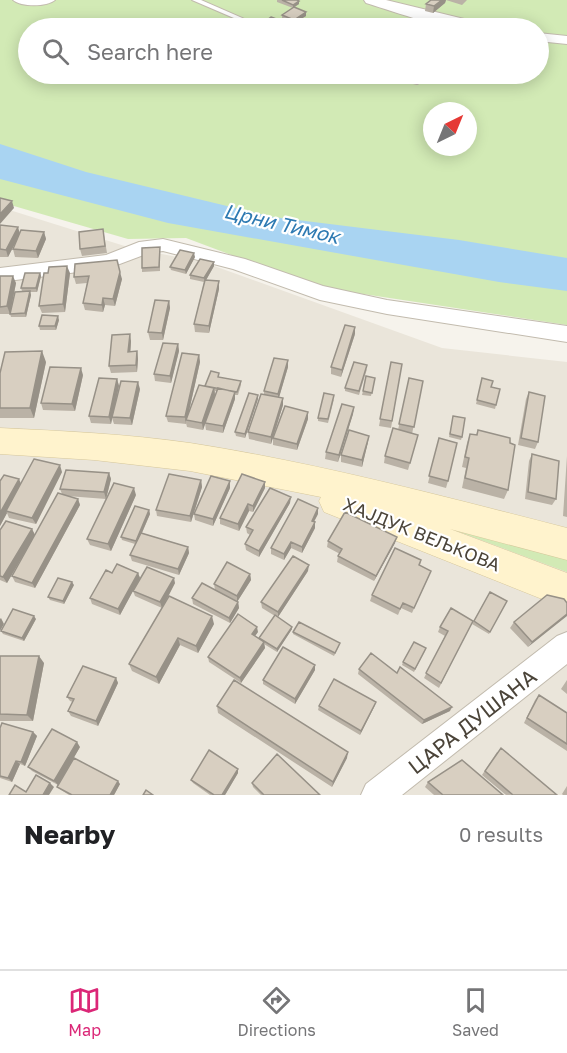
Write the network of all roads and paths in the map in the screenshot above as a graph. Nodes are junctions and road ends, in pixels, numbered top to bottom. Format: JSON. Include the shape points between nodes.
{"nodes":[{"id":1,"x":20,"y":0,"type":"edge"},
{"id":2,"x":48,"y":0,"type":"edge"},
{"id":3,"x":195,"y":0,"type":"edge"},
{"id":4,"x":371,"y":0,"type":"edge"},
{"id":5,"x":414,"y":13,"type":"junction"},
{"id":6,"x":238,"y":18,"type":"edge"},
{"id":7,"x":412,"y":18,"type":"edge"},
{"id":8,"x":437,"y":18,"type":"edge"},
{"id":9,"x":549,"y":38,"type":"edge"},
{"id":10,"x":567,"y":40,"type":"edge"},
{"id":11,"x":0,"y":275,"type":"edge"},
{"id":12,"x":567,"y":334,"type":"edge"},
{"id":13,"x":0,"y":441,"type":"edge"},
{"id":14,"x":278,"y":476,"type":"junction"},
{"id":15,"x":567,"y":544,"type":"edge"},
{"id":16,"x":567,"y":591,"type":"edge"},
{"id":17,"x":567,"y":646,"type":"edge"},
{"id":18,"x":377,"y":795,"type":"edge"}],
"edges":[{"from":1,"to":2,"type":"street"},
{"from":3,"to":6,"type":"lane"},
{"from":4,"to":5,"type":"street"},
{"from":5,"to":7,"type":"street"},
{"from":5,"to":8,"type":"street"},
{"from":9,"to":10,"type":"street"},
{"from":11,"to":12,"type":"street","via":[[109,261],[155,245],[174,246],[320,292]]},
{"from":13,"to":14,"type":"street","name":"ХАЈДУК ВЕЉКОВА","via":[[190,457]]},
{"from":14,"to":15,"type":"street","name":"ХАЈДУК ВЕЉКОВА","via":[[359,490]]},
{"from":14,"to":16,"type":"street","name":"ХАЈДУК ВЕЉКОВА"},
{"from":17,"to":18,"type":"street","name":"ЦАРА ДУШАНА"}]}
